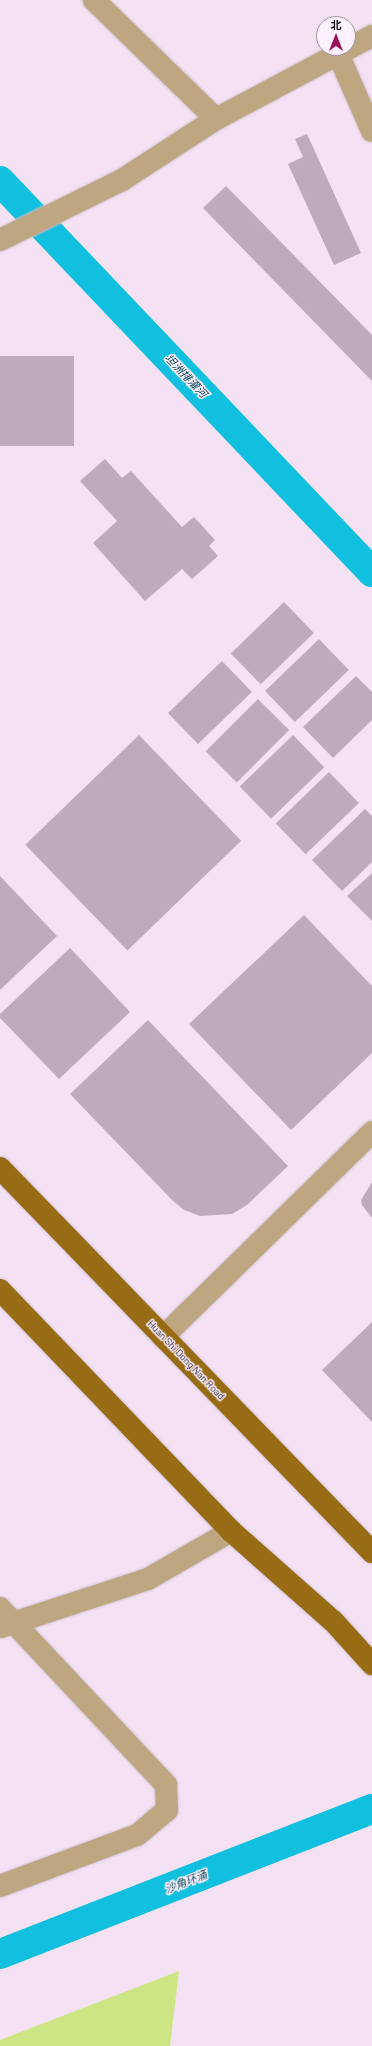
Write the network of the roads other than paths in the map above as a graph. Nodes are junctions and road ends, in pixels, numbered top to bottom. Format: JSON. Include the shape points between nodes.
{"nodes":[{"id":1,"x":94,"y":0,"type":"edge"},
{"id":2,"x":372,"y":36,"type":"edge"},
{"id":3,"x":356,"y":44,"type":"edge"},
{"id":4,"x":334,"y":56,"type":"edge"},
{"id":5,"x":339,"y":56,"type":"edge"},
{"id":6,"x":216,"y":119,"type":"junction"},
{"id":7,"x":372,"y":131,"type":"edge"},
{"id":8,"x":0,"y":240,"type":"edge"},
{"id":9,"x":372,"y":1132,"type":"edge"},
{"id":10,"x":0,"y":1168,"type":"edge"},
{"id":11,"x":0,"y":1290,"type":"edge"},
{"id":12,"x":163,"y":1336,"type":"junction"},
{"id":13,"x":231,"y":1531,"type":"junction"},
{"id":14,"x":372,"y":1552,"type":"edge"},
{"id":15,"x":4,"y":1619,"type":"edge"},
{"id":16,"x":372,"y":1664,"type":"edge"},
{"id":17,"x":0,"y":1886,"type":"edge"}],
"edges":[{"from":1,"to":6,"type":"street"},
{"from":2,"to":3,"type":"street"},
{"from":4,"to":6,"type":"street"},
{"from":5,"to":7,"type":"street"},
{"from":6,"to":8,"type":"street","via":[[122,180]]},
{"from":9,"to":12,"type":"street"},
{"from":10,"to":12,"type":"main road","name":"Huan Shi Dong Nan Road"},
{"from":11,"to":13,"type":"main road"},
{"from":12,"to":14,"type":"main road","name":"Huan Shi Dong Nan Road"},
{"from":13,"to":15,"type":"street","via":[[148,1579]]},
{"from":13,"to":16,"type":"main road","via":[[334,1622]]},
{"from":15,"to":17,"type":"street","via":[[166,1786],[167,1810],[137,1835]]}]}
